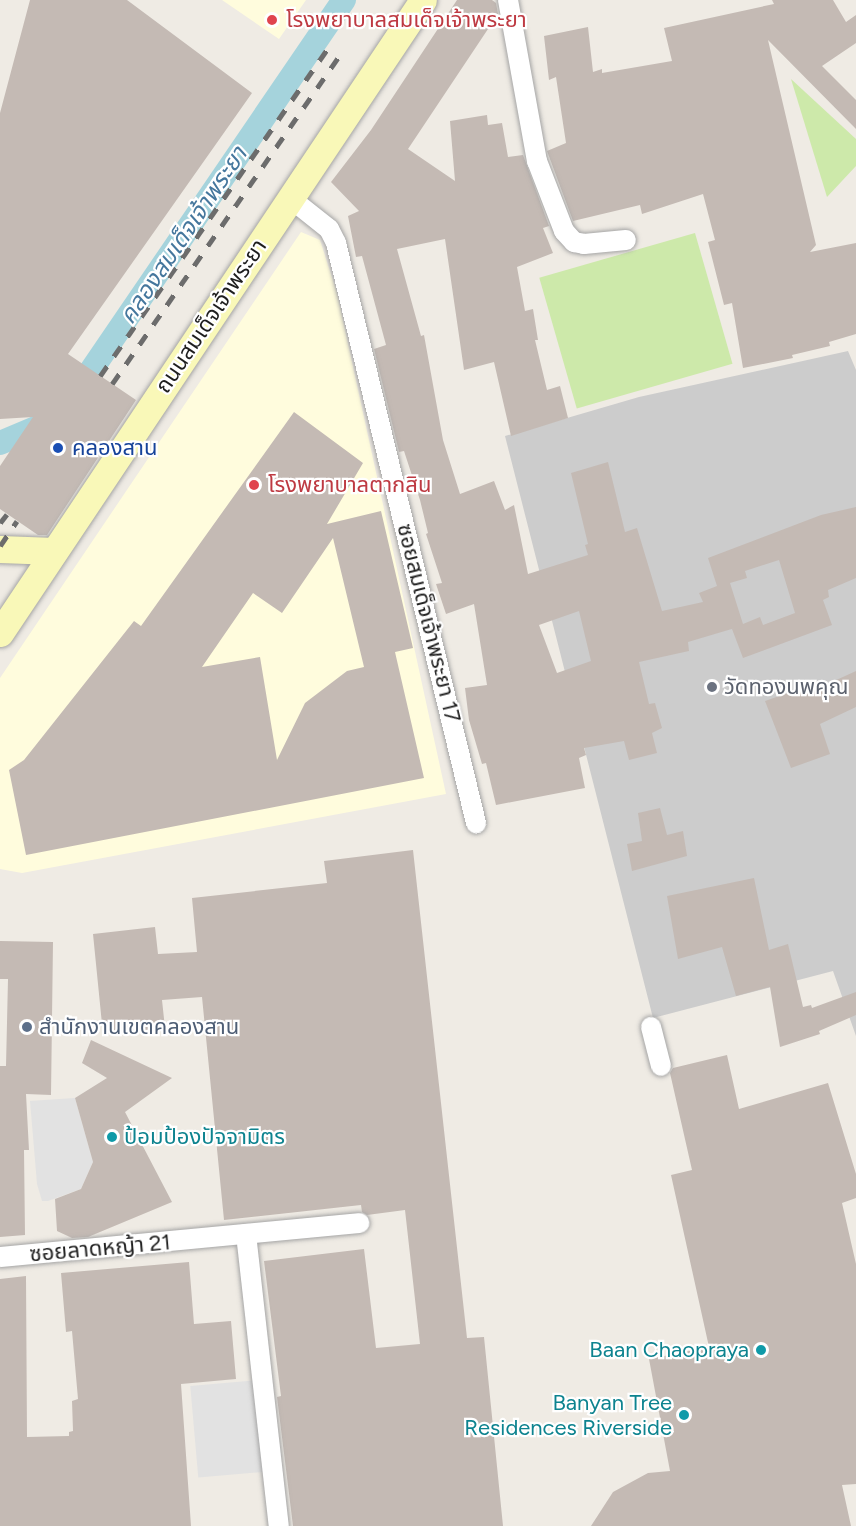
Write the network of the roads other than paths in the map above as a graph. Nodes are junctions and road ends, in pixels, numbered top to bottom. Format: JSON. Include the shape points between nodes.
{"nodes":[{"id":1,"x":423,"y":0,"type":"edge"},
{"id":2,"x":508,"y":0,"type":"edge"},
{"id":3,"x":290,"y":198,"type":"junction"},
{"id":4,"x":626,"y":240,"type":"dead end"},
{"id":5,"x":0,"y":549,"type":"edge"},
{"id":6,"x":54,"y":551,"type":"junction"},
{"id":7,"x":0,"y":633,"type":"edge"},
{"id":8,"x":476,"y":823,"type":"dead end"},
{"id":9,"x":651,"y":1027,"type":"dead end"},
{"id":10,"x":661,"y":1066,"type":"dead end"},
{"id":11,"x":359,"y":1223,"type":"dead end"},
{"id":12,"x":246,"y":1234,"type":"junction"},
{"id":13,"x":0,"y":1257,"type":"edge"},
{"id":14,"x":279,"y":1526,"type":"edge"}],
"edges":[{"from":1,"to":3,"type":"main road","name":"ถนนสมเด็จเจ้าพระยา"},
{"from":2,"to":4,"type":"street","via":[[537,161],[564,231],[574,242],[584,244]]},
{"from":3,"to":6,"type":"main road","name":"ถนนสมเด็จเจ้าพระยา"},
{"from":3,"to":8,"type":"street","name":"ซอยสมเด็จเจ้าพระยา 17","via":[[329,229],[336,243]]},
{"from":5,"to":6,"type":"main road"},
{"from":6,"to":7,"type":"main road","name":"ถนนสมเด็จเจ้าพระยา"},
{"from":9,"to":10,"type":"street"},
{"from":11,"to":12,"type":"street","name":"ซอยลาดหญ้า 21"},
{"from":12,"to":13,"type":"street","name":"ซอยลาดหญ้า 21"},
{"from":12,"to":14,"type":"street"}]}
